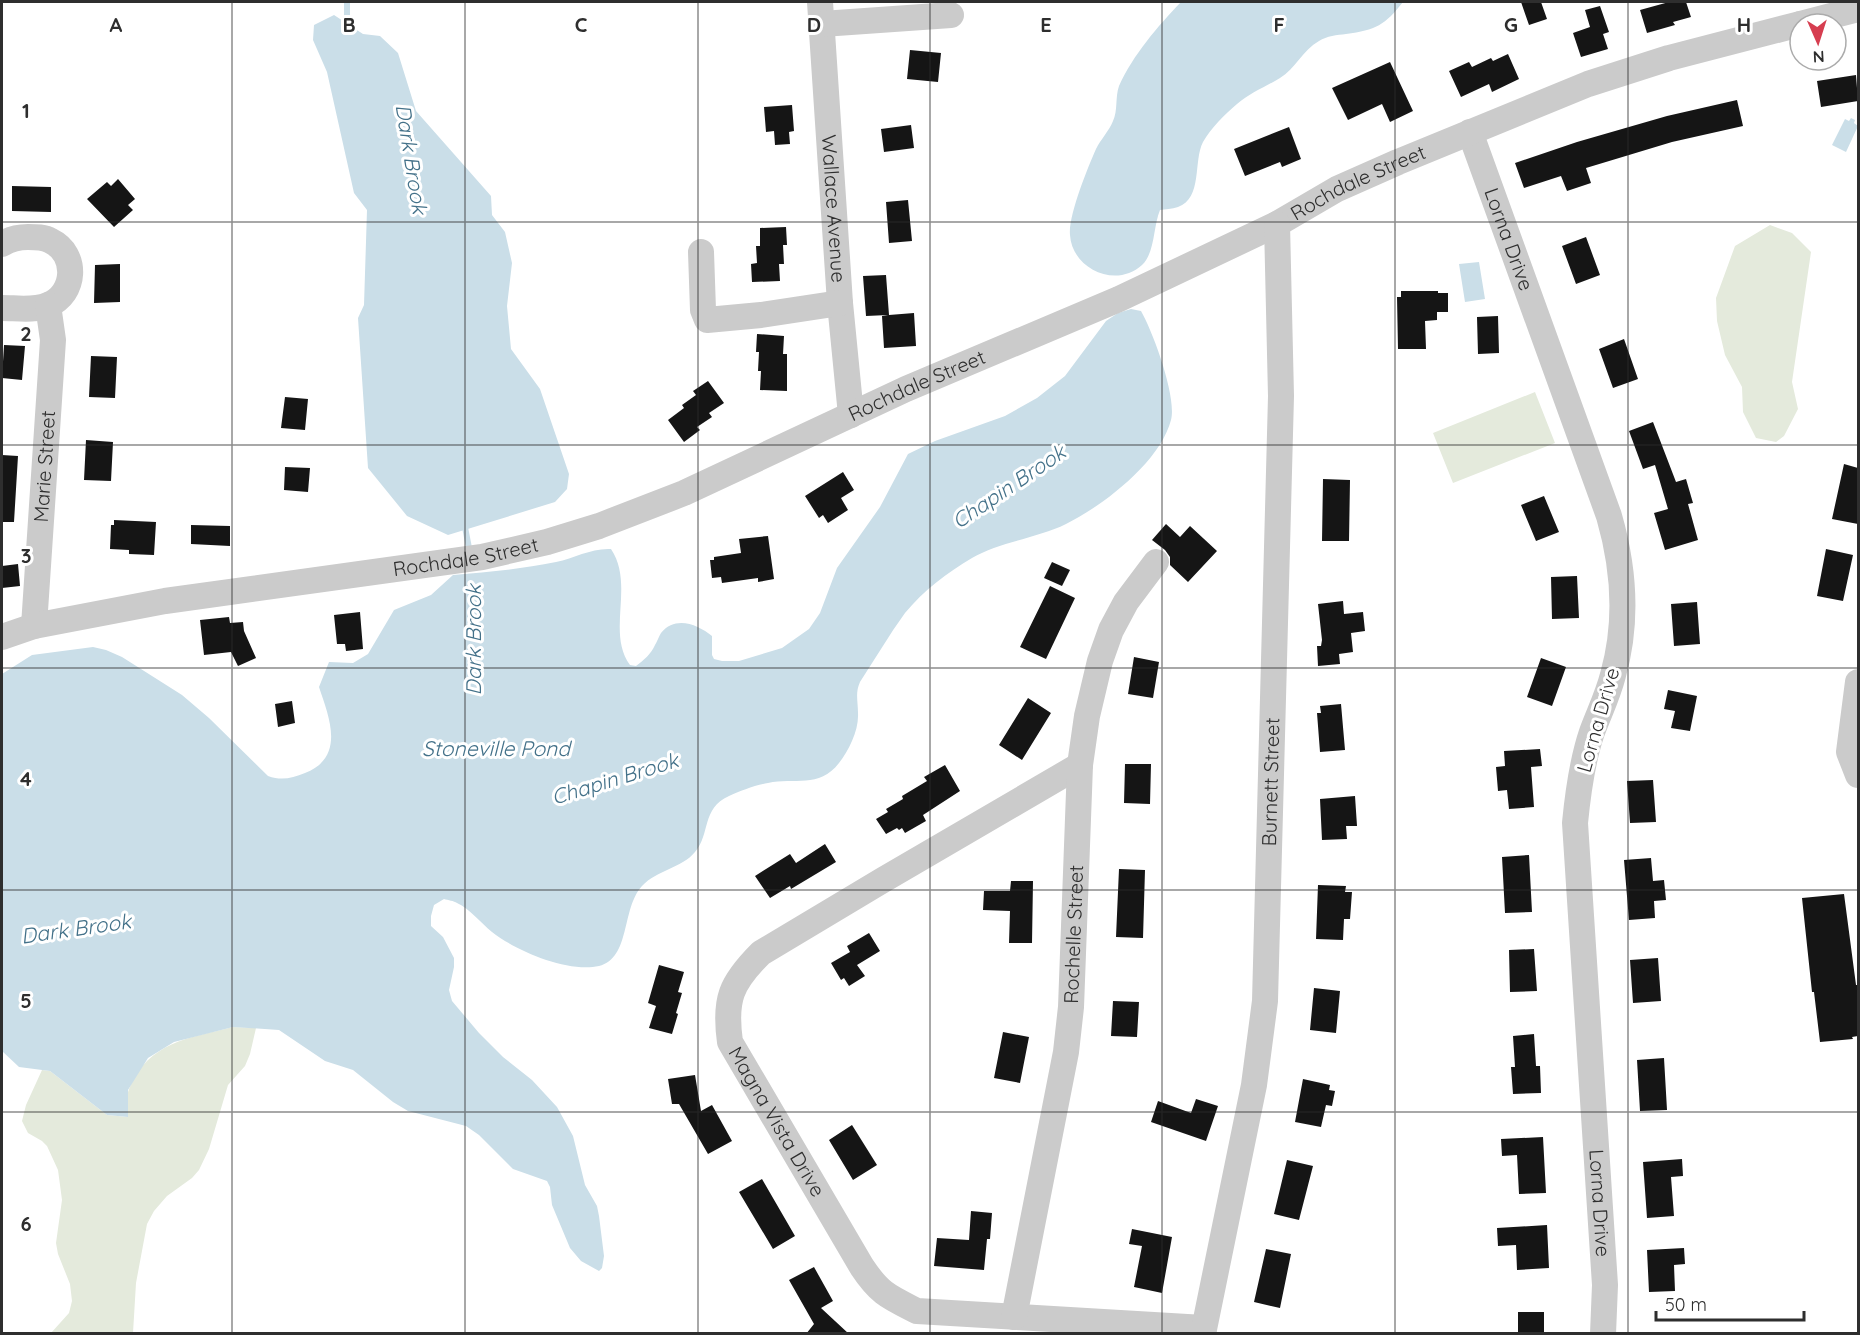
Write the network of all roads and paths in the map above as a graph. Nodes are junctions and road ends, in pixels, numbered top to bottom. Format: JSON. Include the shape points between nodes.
{"nodes":[{"id":1,"x":822,"y":22,"type":"edge"},
{"id":2,"x":946,"y":23,"type":"dead end"},
{"id":3,"x":1788,"y":27,"type":"edge"},
{"id":4,"x":1470,"y":132,"type":"junction"},
{"id":5,"x":1277,"y":224,"type":"junction"},
{"id":6,"x":2,"y":244,"type":"edge"},
{"id":7,"x":701,"y":252,"type":"dead end"},
{"id":8,"x":840,"y":303,"type":"junction"},
{"id":9,"x":48,"y":305,"type":"junction"},
{"id":10,"x":2,"y":308,"type":"edge"},
{"id":11,"x":851,"y":415,"type":"junction"},
{"id":12,"x":1156,"y":562,"type":"dead end"},
{"id":13,"x":34,"y":626,"type":"junction"},
{"id":14,"x":2,"y":637,"type":"edge"},
{"id":15,"x":1858,"y":682,"type":"edge"},
{"id":16,"x":1080,"y":765,"type":"junction"},
{"id":17,"x":1858,"y":775,"type":"edge"},
{"id":18,"x":1014,"y":1317,"type":"junction"},
{"id":19,"x":1203,"y":1331,"type":"edge"},
{"id":20,"x":1603,"y":1334,"type":"edge"}],
"edges":[{"from":1,"to":2,"type":"street"},
{"from":1,"to":8,"type":"street","name":"Wallace Avenue"},
{"from":3,"to":4,"type":"street","name":"Rochdale Street","via":[[1602,79]]},
{"from":4,"to":5,"type":"street","name":"Rochdale Street","via":[[1337,189]]},
{"from":4,"to":20,"type":"street","name":"Lorna Drive","via":[[1608,516],[1622,574],[1621,629],[1613,675],[1585,758],[1575,823],[1605,1285]]},
{"from":5,"to":11,"type":"street","name":"Rochdale Street","via":[[1153,284]]},
{"from":5,"to":19,"type":"street","name":"Burnett Street","via":[[1281,407],[1265,1001],[1254,1085]]},
{"from":6,"to":9,"type":"street","via":[[17,237],[44,238],[62,250],[69,263],[68,284],[60,297]]},
{"from":7,"to":8,"type":"street","via":[[703,310],[707,320]]},
{"from":8,"to":11,"type":"street","name":"Wallace Avenue"},
{"from":9,"to":10,"type":"street"},
{"from":9,"to":13,"type":"street","name":"Marie Street","via":[[53,340]]},
{"from":11,"to":13,"type":"street","name":"Rochdale Street","via":[[684,493],[556,540],[473,559],[165,602]]},
{"from":12,"to":16,"type":"street","name":"Rochelle Street","via":[[1111,630],[1092,692]]},
{"from":13,"to":14,"type":"street","name":"Rochdale Street"},
{"from":15,"to":17,"type":"street","via":[[1849,752]]},
{"from":16,"to":18,"type":"street","name":"Rochelle Street","via":[[1066,1052]]},
{"from":16,"to":18,"type":"street","name":"Magna Vista Drive","via":[[762,953],[739,977],[727,1018],[730,1042],[873,1284],[886,1296],[917,1311]]},
{"from":18,"to":19,"type":"street","name":"Magna Vista Drive"}]}
